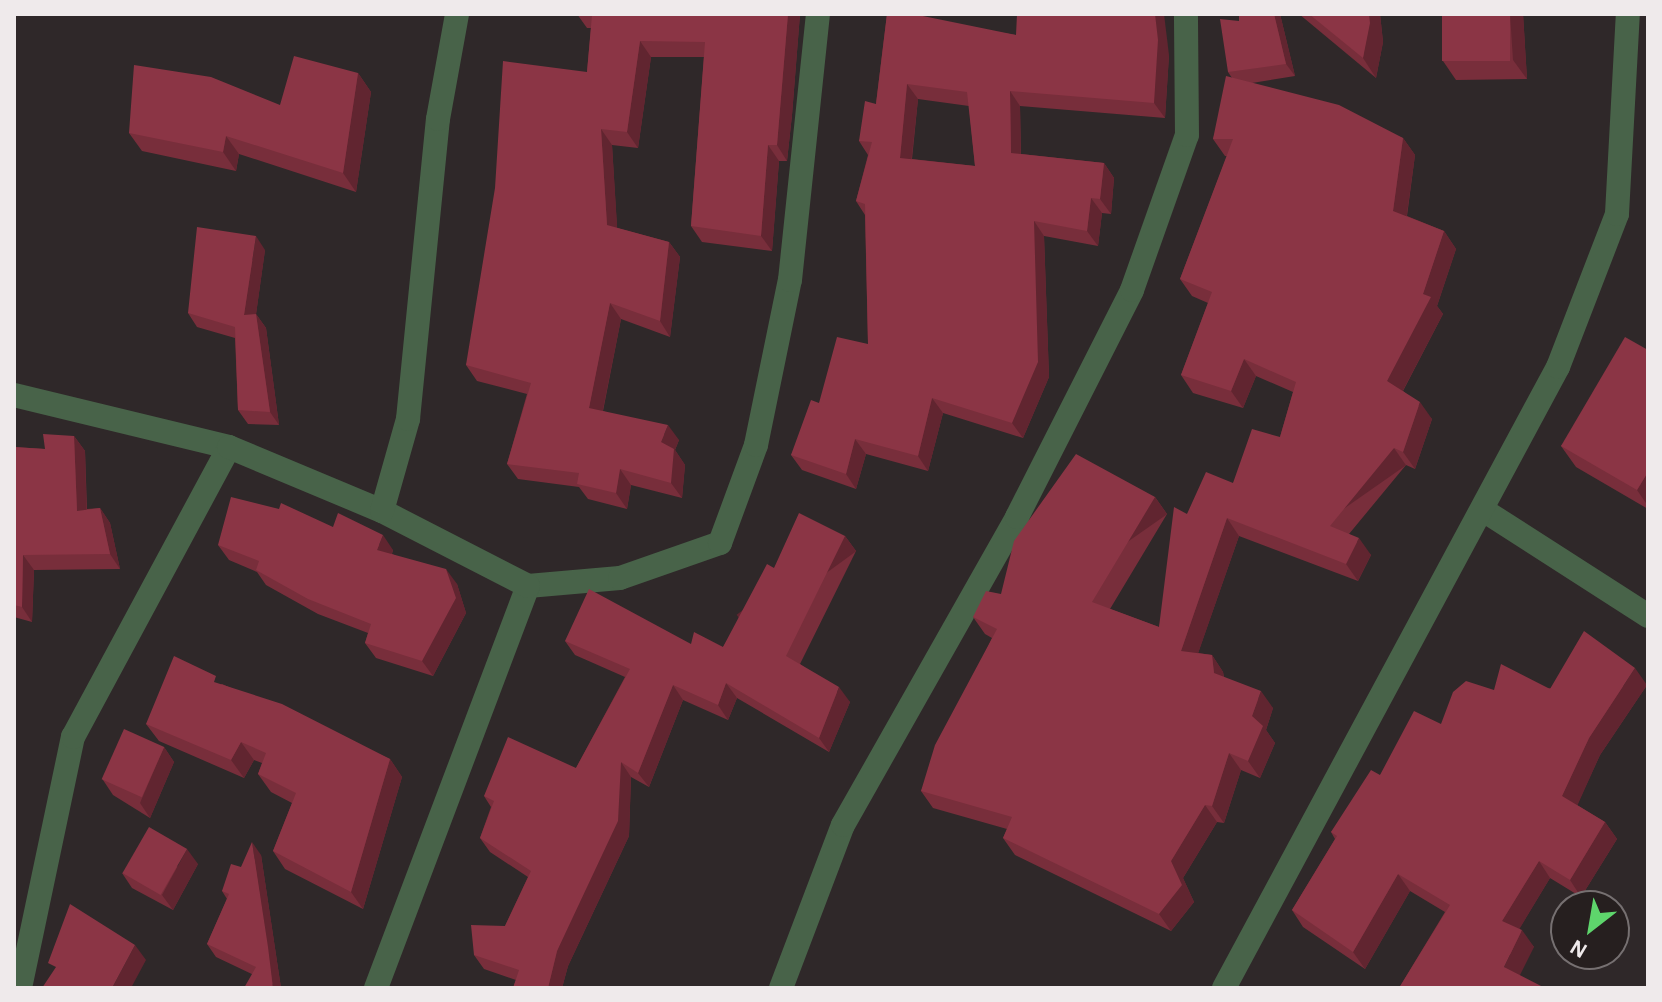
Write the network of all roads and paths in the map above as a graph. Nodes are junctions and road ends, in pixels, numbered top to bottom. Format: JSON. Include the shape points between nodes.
{"nodes":[{"id":1,"x":457,"y":14,"type":"edge"},
{"id":2,"x":818,"y":14,"type":"edge"},
{"id":3,"x":1186,"y":14,"type":"edge"},
{"id":4,"x":1628,"y":14,"type":"edge"},
{"id":5,"x":14,"y":395,"type":"edge"},
{"id":6,"x":229,"y":447,"type":"junction"},
{"id":7,"x":1483,"y":510,"type":"junction"},
{"id":8,"x":382,"y":511,"type":"junction"},
{"id":9,"x":528,"y":586,"type":"junction"},
{"id":10,"x":1648,"y":616,"type":"edge"},
{"id":11,"x":20,"y":988,"type":"edge"},
{"id":12,"x":376,"y":988,"type":"edge"},
{"id":13,"x":781,"y":988,"type":"edge"},
{"id":14,"x":1224,"y":988,"type":"edge"}],
"edges":[{"from":1,"to":8,"type":"street","via":[[438,119],[408,419]]},
{"from":2,"to":9,"type":"street","via":[[790,280],[756,445],[720,543],[620,578]]},
{"from":3,"to":13,"type":"street","via":[[1187,135],[1132,290],[1017,517],[843,825]]},
{"from":4,"to":7,"type":"street","via":[[1617,214],[1558,367]]},
{"from":5,"to":6,"type":"street"},
{"from":6,"to":8,"type":"street"},
{"from":6,"to":11,"type":"street","via":[[73,737]]},
{"from":7,"to":10,"type":"street"},
{"from":7,"to":14,"type":"street"},
{"from":8,"to":9,"type":"street"},
{"from":9,"to":12,"type":"street"}]}
